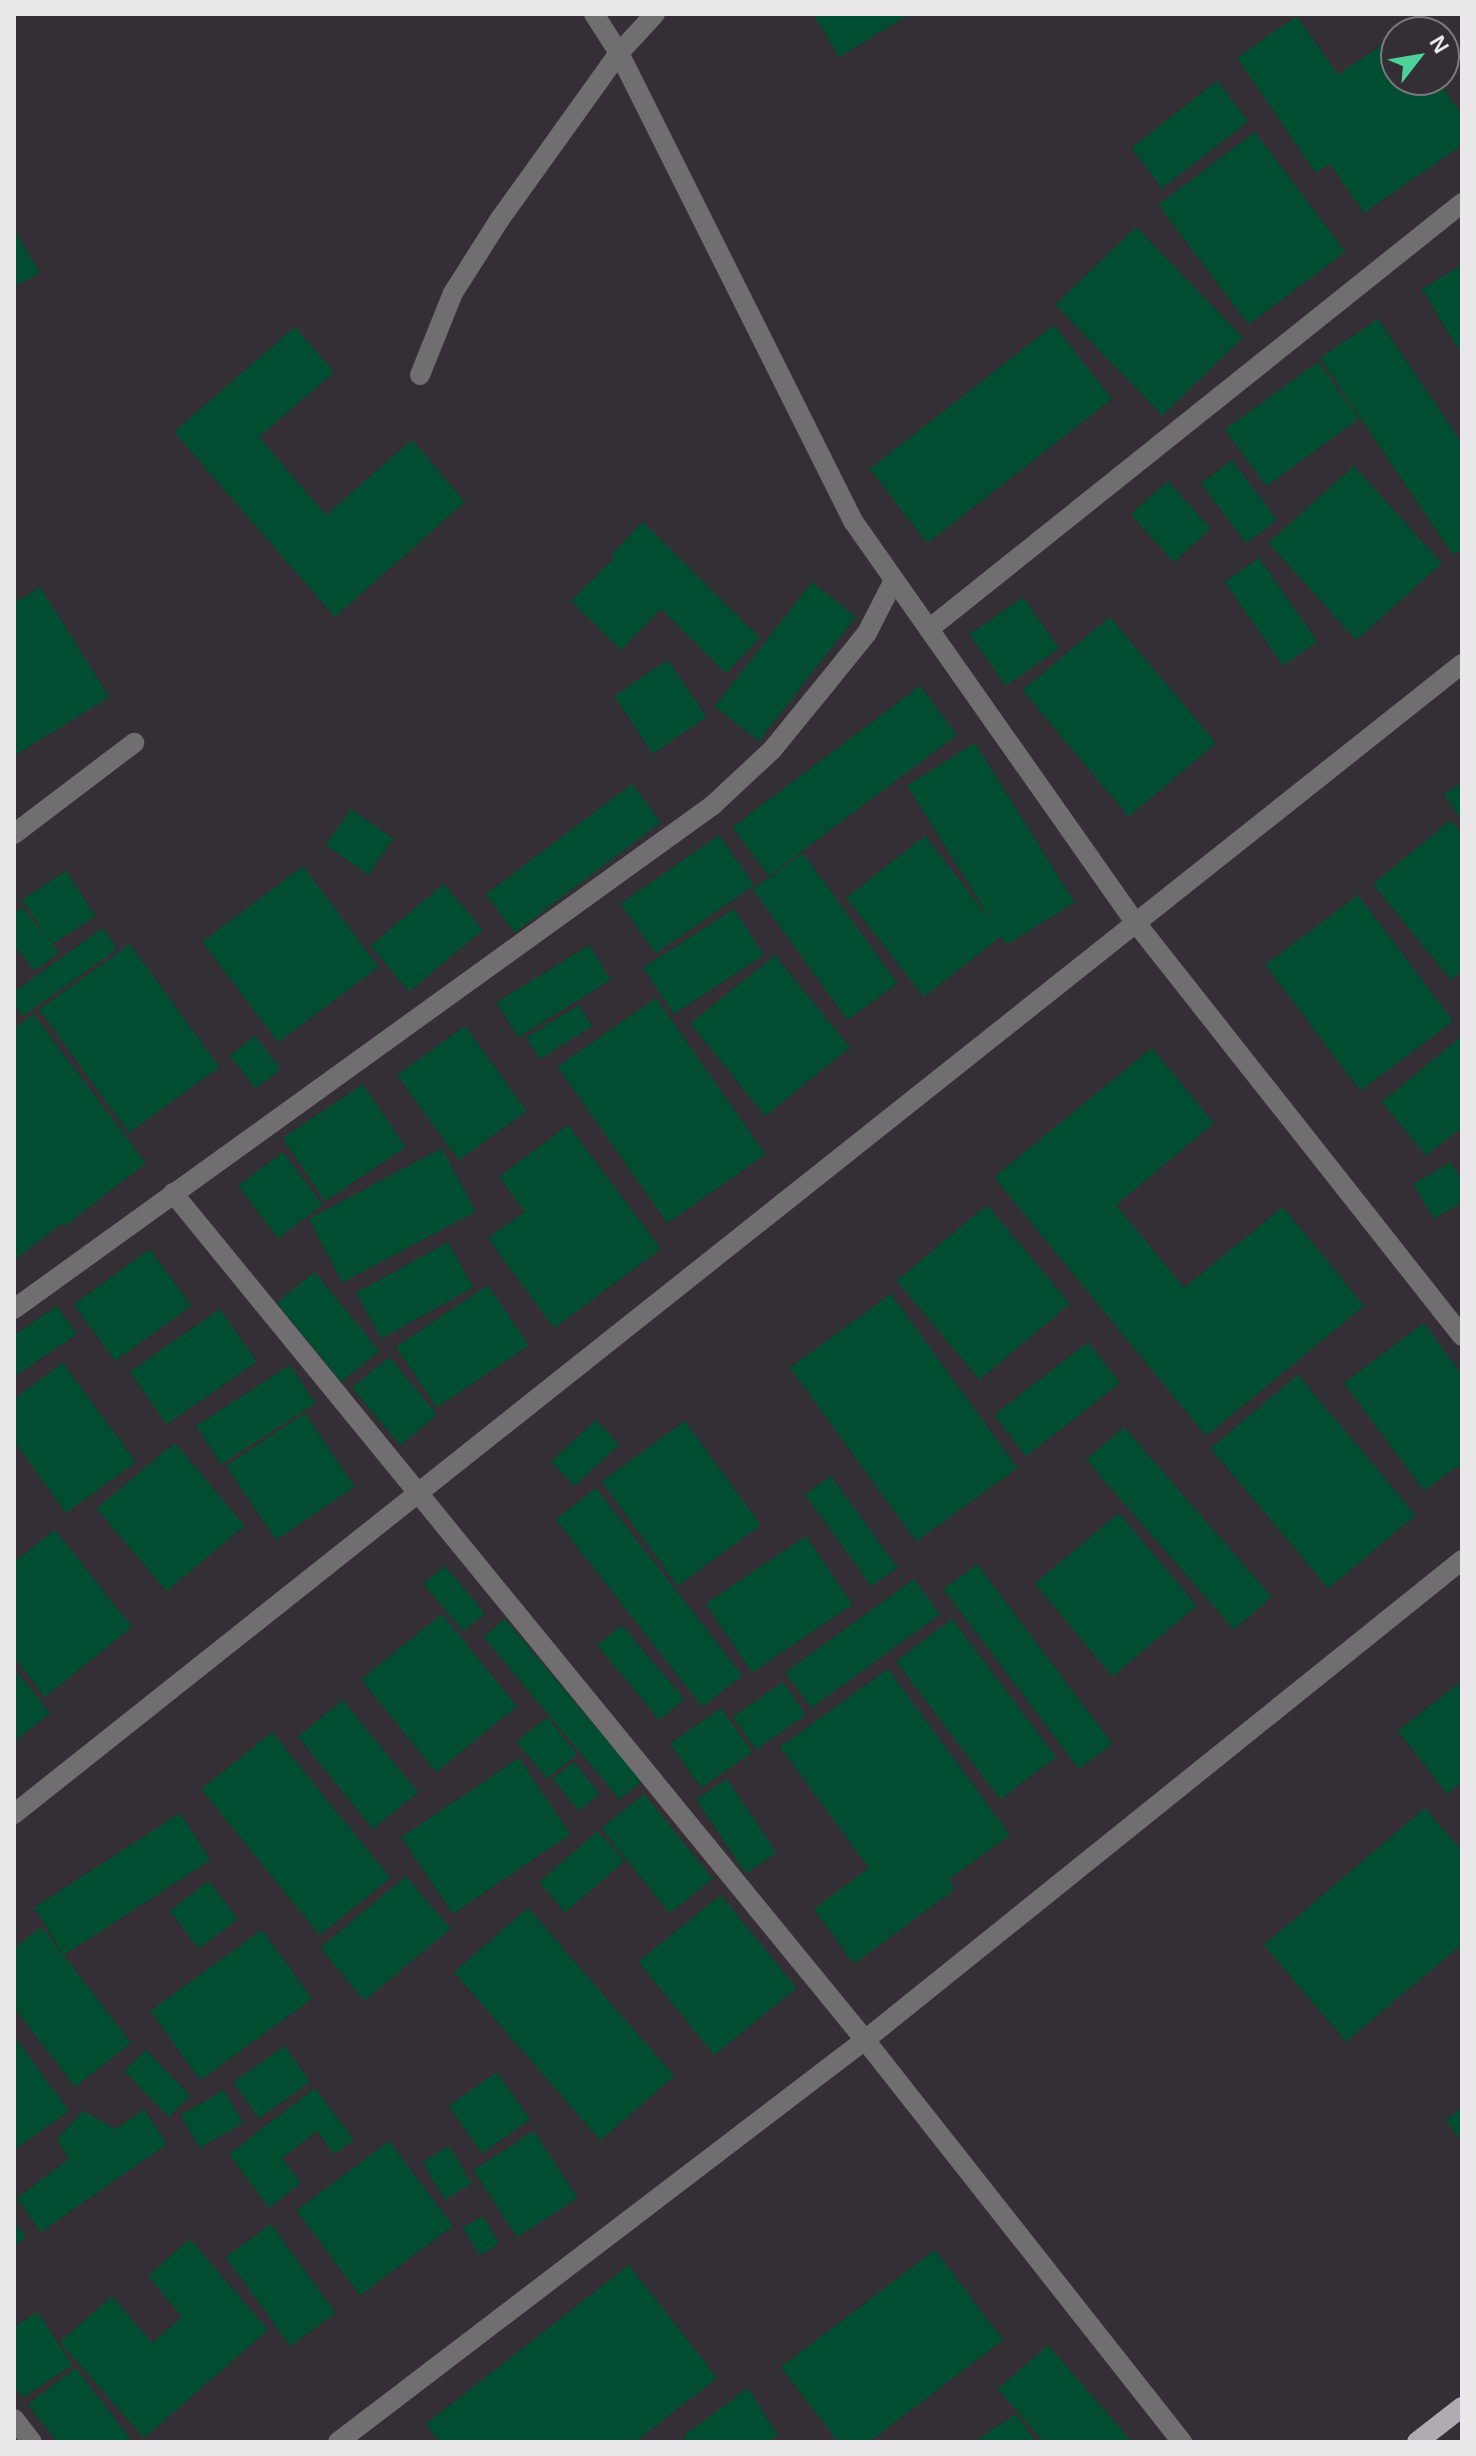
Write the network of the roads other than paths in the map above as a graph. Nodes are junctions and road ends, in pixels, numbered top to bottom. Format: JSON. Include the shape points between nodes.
{"nodes":[{"id":1,"x":594,"y":14,"type":"edge"},
{"id":2,"x":655,"y":14,"type":"edge"},
{"id":3,"x":619,"y":53,"type":"junction"},
{"id":4,"x":1462,"y":203,"type":"edge"},
{"id":5,"x":420,"y":375,"type":"dead end"},
{"id":6,"x":894,"y":580,"type":"junction"},
{"id":7,"x":929,"y":629,"type":"junction"},
{"id":8,"x":1462,"y":664,"type":"edge"},
{"id":9,"x":134,"y":743,"type":"dead end"},
{"id":10,"x":14,"y":834,"type":"edge"},
{"id":11,"x":1136,"y":923,"type":"junction"},
{"id":12,"x":173,"y":1193,"type":"junction"},
{"id":13,"x":14,"y":1309,"type":"edge"},
{"id":14,"x":1462,"y":1336,"type":"edge"},
{"id":15,"x":418,"y":1497,"type":"junction"},
{"id":16,"x":1462,"y":1560,"type":"edge"},
{"id":17,"x":14,"y":1814,"type":"edge"},
{"id":18,"x":865,"y":2040,"type":"junction"},
{"id":19,"x":1462,"y":2407,"type":"edge"},
{"id":20,"x":14,"y":2419,"type":"edge"},
{"id":21,"x":32,"y":2442,"type":"edge"},
{"id":22,"x":338,"y":2442,"type":"edge"},
{"id":23,"x":1182,"y":2442,"type":"edge"},
{"id":24,"x":1417,"y":2442,"type":"edge"}],
"edges":[{"from":1,"to":3,"type":"street"},
{"from":2,"to":3,"type":"street"},
{"from":3,"to":5,"type":"street","via":[[453,293]]},
{"from":3,"to":6,"type":"street","via":[[853,521]]},
{"from":4,"to":7,"type":"street"},
{"from":6,"to":7,"type":"street"},
{"from":6,"to":12,"type":"street","via":[[867,633],[772,750],[713,805]]},
{"from":7,"to":11,"type":"street"},
{"from":8,"to":11,"type":"street"},
{"from":9,"to":10,"type":"street"},
{"from":11,"to":14,"type":"street"},
{"from":11,"to":15,"type":"street"},
{"from":12,"to":13,"type":"street"},
{"from":12,"to":15,"type":"street"},
{"from":15,"to":17,"type":"street"},
{"from":15,"to":18,"type":"street"},
{"from":16,"to":18,"type":"street"},
{"from":18,"to":22,"type":"street"},
{"from":18,"to":23,"type":"street"},
{"from":19,"to":24,"type":"main road"},
{"from":20,"to":21,"type":"street"}]}
